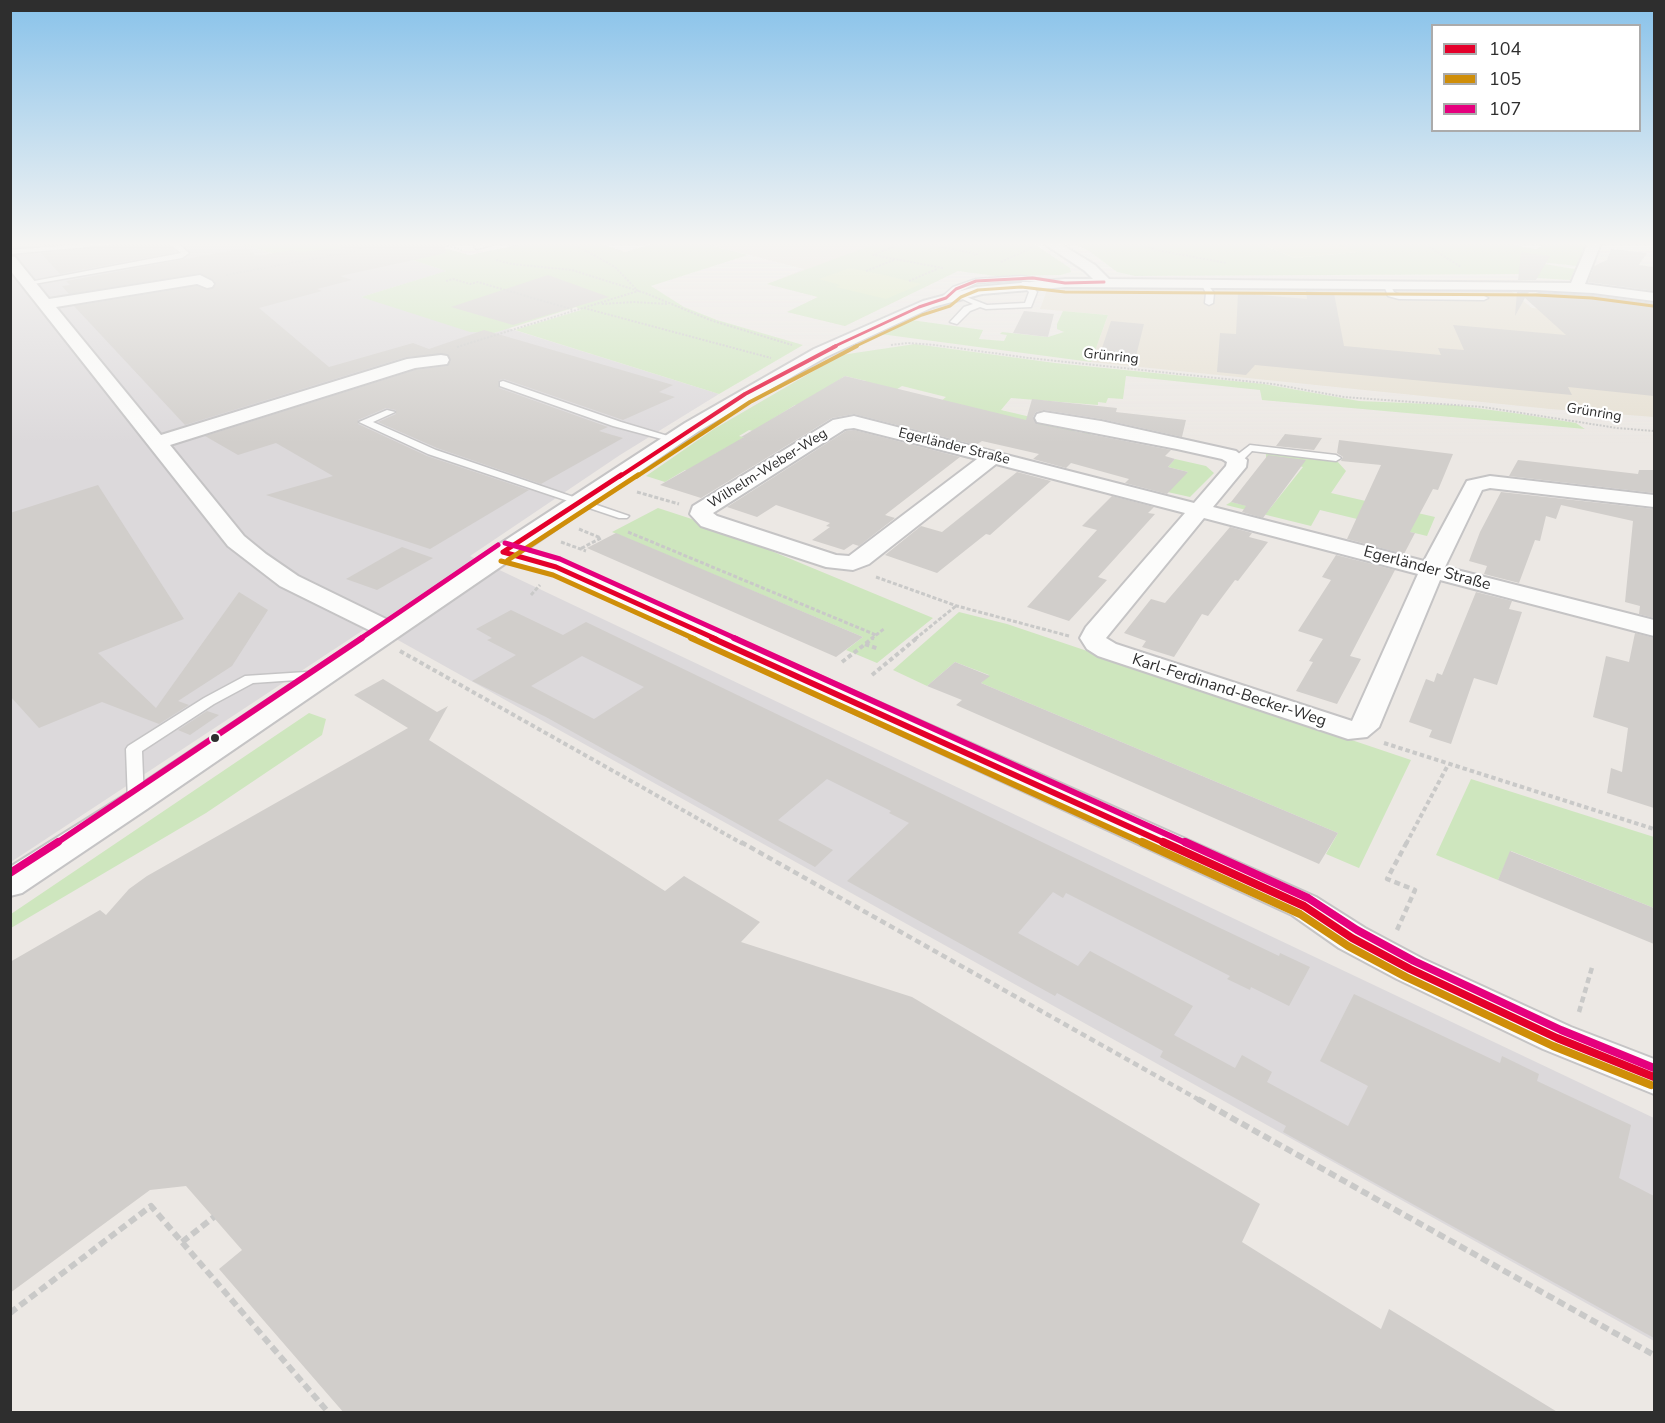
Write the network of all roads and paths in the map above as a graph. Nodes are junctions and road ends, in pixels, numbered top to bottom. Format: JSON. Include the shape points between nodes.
{"nodes":[{"id":1,"x":48,"y":309,"type":"edge"},
{"id":2,"x":588,"y":309,"type":"edge"},
{"id":3,"x":683,"y":309,"type":"edge"},
{"id":4,"x":913,"y":309,"type":"edge"},
{"id":5,"x":967,"y":309,"type":"edge"},
{"id":6,"x":575,"y":310,"type":"edge"},
{"id":7,"x":954,"y":322,"type":"dead end"},
{"id":8,"x":884,"y":346,"type":"dead end"},
{"id":9,"x":820,"y":353,"type":"junction"},
{"id":10,"x":441,"y":360,"type":"joint"},
{"id":11,"x":798,"y":365,"type":"junction"},
{"id":12,"x":503,"y":384,"type":"dead end"},
{"id":13,"x":390,"y":412,"type":"dead end"},
{"id":14,"x":1044,"y":418,"type":"dead end"},
{"id":15,"x":849,"y":422,"type":"joint"},
{"id":16,"x":1654,"y":431,"type":"edge"},
{"id":17,"x":673,"y":439,"type":"junction"},
{"id":18,"x":157,"y":443,"type":"junction"},
{"id":19,"x":992,"y":457,"type":"junction"},
{"id":20,"x":1336,"y":458,"type":"dead end"},
{"id":21,"x":1237,"y":460,"type":"junction"},
{"id":22,"x":607,"y":483,"type":"junction"},
{"id":23,"x":580,"y":501,"type":"junction"},
{"id":24,"x":1654,"y":501,"type":"edge"},
{"id":25,"x":1199,"y":510,"type":"junction"},
{"id":26,"x":702,"y":511,"type":"junction"},
{"id":27,"x":623,"y":516,"type":"joint"},
{"id":28,"x":574,"y":530,"type":"dead end"},
{"id":29,"x":580,"y":549,"type":"dead end"},
{"id":30,"x":504,"y":552,"type":"junction"},
{"id":31,"x":834,"y":562,"type":"junction"},
{"id":32,"x":1432,"y":570,"type":"junction"},
{"id":33,"x":544,"y":581,"type":"dead end"},
{"id":34,"x":531,"y":595,"type":"dead end"},
{"id":35,"x":957,"y":606,"type":"junction"},
{"id":36,"x":885,"y":628,"type":"dead end"},
{"id":37,"x":1654,"y":628,"type":"edge"},
{"id":38,"x":382,"y":635,"type":"junction"},
{"id":39,"x":876,"y":635,"type":"junction"},
{"id":40,"x":1096,"y":643,"type":"junction"},
{"id":41,"x":865,"y":644,"type":"junction"},
{"id":42,"x":879,"y":649,"type":"dead end"},
{"id":43,"x":842,"y":662,"type":"dead end"},
{"id":44,"x":321,"y":675,"type":"junction"},
{"id":45,"x":872,"y":675,"type":"dead end"},
{"id":46,"x":1383,"y":742,"type":"dead end"},
{"id":47,"x":1448,"y":765,"type":"junction"},
{"id":48,"x":136,"y":802,"type":"junction"},
{"id":49,"x":1654,"y":830,"type":"edge"},
{"id":50,"x":10,"y":884,"type":"edge"},
{"id":51,"x":1397,"y":930,"type":"dead end"},
{"id":52,"x":1593,"y":964,"type":"dead end"},
{"id":53,"x":1579,"y":1012,"type":"dead end"},
{"id":54,"x":1654,"y":1077,"type":"edge"},
{"id":55,"x":214,"y":1217,"type":"dead end"},
{"id":56,"x":182,"y":1242,"type":"junction"},
{"id":57,"x":10,"y":1313,"type":"edge"},
{"id":58,"x":1654,"y":1355,"type":"edge"},
{"id":59,"x":328,"y":1413,"type":"edge"}],
"edges":[{"from":1,"to":18,"type":"street"},
{"from":2,"to":11,"type":"path"},
{"from":3,"to":9,"type":"path","via":[[728,327]]},
{"from":4,"to":9,"type":"street"},
{"from":5,"to":7,"type":"lane"},
{"from":6,"to":10,"type":"path","via":[[447,351]]},
{"from":8,"to":16,"type":"path","name":"Grünring","via":[[935,345],[1274,384],[1344,397],[1483,407]]},
{"from":9,"to":11,"type":"street"},
{"from":10,"to":18,"type":"street","via":[[413,363]]},
{"from":11,"to":17,"type":"street"},
{"from":12,"to":17,"type":"lane"},
{"from":13,"to":23,"type":"lane","via":[[364,422],[432,452]]},
{"from":14,"to":21,"type":"street","via":[[1177,443]]},
{"from":15,"to":19,"type":"street","name":"Egerländer Straße"},
{"from":15,"to":26,"type":"street","name":"Wilhelm-Weber-Weg"},
{"from":17,"to":22,"type":"street"},
{"from":18,"to":38,"type":"street","via":[[219,522],[258,560]]},
{"from":19,"to":25,"type":"street","name":"Egerländer Straße"},
{"from":19,"to":31,"type":"street","name":"Wilhelm-Weber-Weg","via":[[861,559],[853,563]]},
{"from":20,"to":21,"type":"lane","via":[[1250,448]]},
{"from":21,"to":25,"type":"street","via":[[1236,467]]},
{"from":22,"to":23,"type":"street"},
{"from":22,"to":26,"type":"path"},
{"from":23,"to":27,"type":"lane"},
{"from":23,"to":30,"type":"street"},
{"from":24,"to":32,"type":"street","name":"Karl-Ferdinand-Becker-Weg","via":[[1490,482],[1474,485]]},
{"from":25,"to":32,"type":"street","name":"Egerländer Straße"},
{"from":25,"to":40,"type":"street","via":[[1095,632]]},
{"from":26,"to":31,"type":"street","name":"Wilhelm-Weber-Weg","via":[[700,514],[708,521]]},
{"from":27,"to":39,"type":"path","via":[[635,525],[624,530]]},
{"from":28,"to":29,"type":"path","via":[[601,538]]},
{"from":30,"to":38,"type":"street"},
{"from":30,"to":54,"type":"street","via":[[556,567],[1283,896],[1410,969],[1557,1038]]},
{"from":31,"to":35,"type":"path"},
{"from":32,"to":37,"type":"street","name":"Egerländer Straße"},
{"from":32,"to":40,"type":"street","name":"Karl-Ferdinand-Becker-Weg","via":[[1364,727],[1357,731],[1107,650]]},
{"from":33,"to":34,"type":"path"},
{"from":35,"to":40,"type":"path"},
{"from":35,"to":45,"type":"path"},
{"from":36,"to":39,"type":"path"},
{"from":38,"to":44,"type":"street"},
{"from":38,"to":58,"type":"path","via":[[420,662]]},
{"from":39,"to":41,"type":"path"},
{"from":41,"to":42,"type":"path"},
{"from":41,"to":43,"type":"path"},
{"from":44,"to":48,"type":"street"},
{"from":44,"to":48,"type":"lane","via":[[250,679],[134,749]]},
{"from":46,"to":47,"type":"path"},
{"from":47,"to":49,"type":"path"},
{"from":47,"to":51,"type":"path","via":[[1388,879],[1415,890]]},
{"from":48,"to":50,"type":"street"},
{"from":52,"to":53,"type":"path"},
{"from":55,"to":56,"type":"path"},
{"from":56,"to":57,"type":"path","via":[[150,1206]]},
{"from":56,"to":59,"type":"path"}]}
